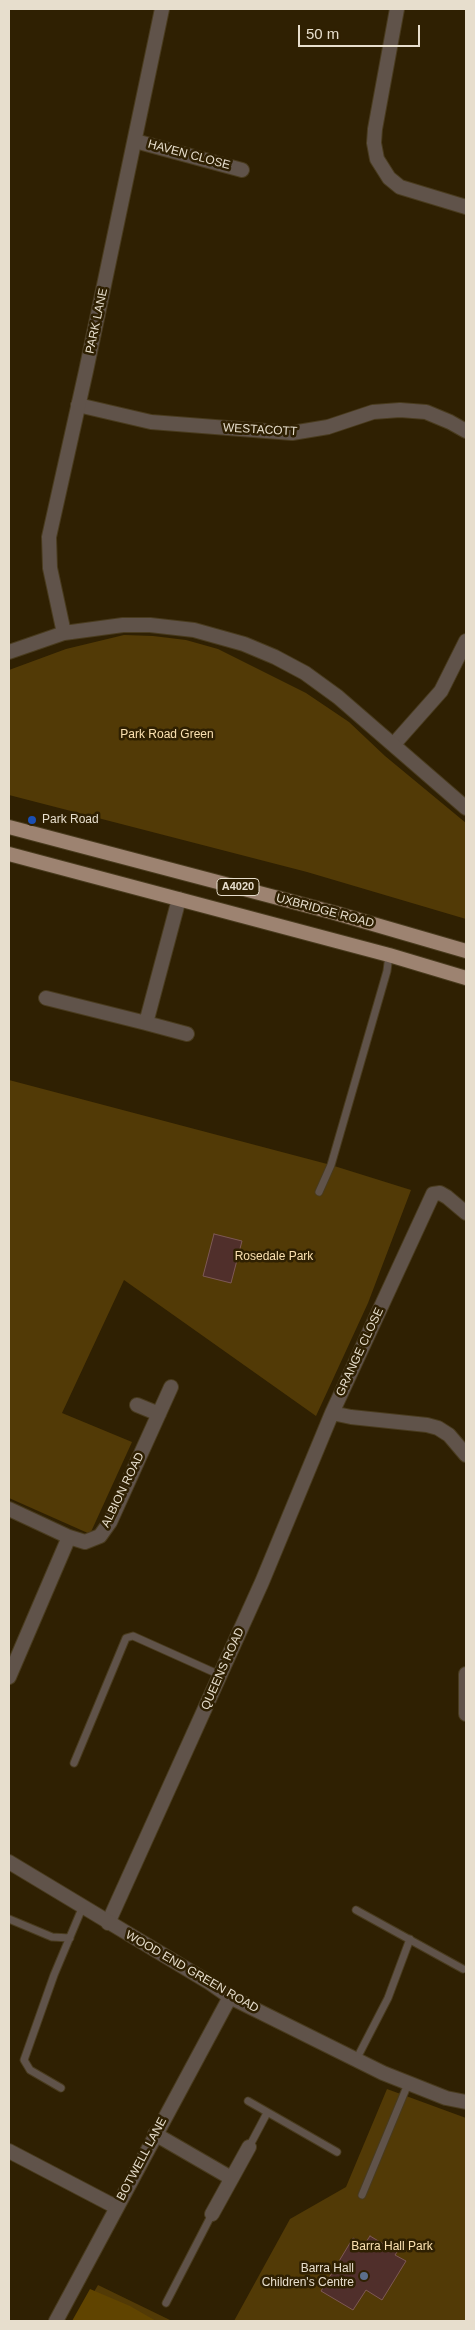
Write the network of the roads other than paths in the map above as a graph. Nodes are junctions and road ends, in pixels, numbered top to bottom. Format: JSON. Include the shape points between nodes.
{"nodes":[{"id":1,"x":162,"y":9,"type":"edge"},
{"id":2,"x":397,"y":9,"type":"edge"},
{"id":3,"x":135,"y":141,"type":"junction"},
{"id":4,"x":242,"y":170,"type":"dead end"},
{"id":5,"x":466,"y":207,"type":"edge"},
{"id":6,"x":78,"y":405,"type":"junction"},
{"id":7,"x":466,"y":431,"type":"edge"},
{"id":8,"x":64,"y":633,"type":"junction"},
{"id":9,"x":466,"y":641,"type":"edge"},
{"id":10,"x":9,"y":652,"type":"edge"},
{"id":11,"x":394,"y":744,"type":"junction"},
{"id":12,"x":466,"y":808,"type":"edge"},
{"id":13,"x":9,"y":827,"type":"edge"},
{"id":14,"x":9,"y":854,"type":"edge"},
{"id":15,"x":179,"y":900,"type":"junction"},
{"id":16,"x":466,"y":952,"type":"edge"},
{"id":17,"x":389,"y":955,"type":"junction"},
{"id":18,"x":466,"y":978,"type":"edge"},
{"id":19,"x":46,"y":998,"type":"dead end"},
{"id":20,"x":146,"y":1023,"type":"junction"},
{"id":21,"x":188,"y":1034,"type":"dead end"},
{"id":22,"x":319,"y":1192,"type":"dead end"},
{"id":23,"x":466,"y":1213,"type":"edge"},
{"id":24,"x":171,"y":1388,"type":"dead end"},
{"id":25,"x":137,"y":1405,"type":"dead end"},
{"id":26,"x":332,"y":1412,"type":"junction"},
{"id":27,"x":159,"y":1414,"type":"junction"},
{"id":28,"x":466,"y":1455,"type":"edge"},
{"id":29,"x":9,"y":1509,"type":"edge"},
{"id":30,"x":69,"y":1537,"type":"junction"},
{"id":31,"x":466,"y":1674,"type":"edge"},
{"id":32,"x":220,"y":1675,"type":"junction"},
{"id":33,"x":9,"y":1677,"type":"edge"},
{"id":34,"x":466,"y":1714,"type":"edge"},
{"id":35,"x":74,"y":1763,"type":"dead end"},
{"id":36,"x":9,"y":1862,"type":"edge"},
{"id":37,"x":83,"y":1906,"type":"junction"},
{"id":38,"x":356,"y":1910,"type":"dead end"},
{"id":39,"x":9,"y":1920,"type":"edge"},
{"id":40,"x":108,"y":1923,"type":"junction"},
{"id":41,"x":70,"y":1938,"type":"junction"},
{"id":42,"x":410,"y":1939,"type":"junction"},
{"id":43,"x":463,"y":1969,"type":"dead end"},
{"id":44,"x":230,"y":1997,"type":"junction"},
{"id":45,"x":356,"y":2060,"type":"junction"},
{"id":46,"x":408,"y":2084,"type":"junction"},
{"id":47,"x":61,"y":2088,"type":"dead end"},
{"id":48,"x":248,"y":2101,"type":"dead end"},
{"id":49,"x":466,"y":2102,"type":"edge"},
{"id":50,"x":267,"y":2113,"type":"junction"},
{"id":51,"x":155,"y":2134,"type":"junction"},
{"id":52,"x":249,"y":2146,"type":"joint"},
{"id":53,"x":9,"y":2151,"type":"edge"},
{"id":54,"x":337,"y":2152,"type":"dead end"},
{"id":55,"x":231,"y":2178,"type":"junction"},
{"id":56,"x":362,"y":2195,"type":"dead end"},
{"id":57,"x":116,"y":2207,"type":"junction"},
{"id":58,"x":212,"y":2214,"type":"joint"},
{"id":59,"x":166,"y":2303,"type":"dead end"},
{"id":60,"x":56,"y":2321,"type":"edge"}],
"edges":[{"from":1,"to":3,"type":"street","name":"PARK LANE"},
{"from":2,"to":5,"type":"street","via":[[375,129],[377,159],[389,178],[400,186]]},
{"from":3,"to":4,"type":"street","name":"HAVEN CLOSE"},
{"from":3,"to":6,"type":"street","name":"PARK LANE"},
{"from":6,"to":7,"type":"street","name":"WESTACOTT","via":[[151,422],[292,433],[328,427],[373,412],[400,410],[426,412]]},
{"from":6,"to":8,"type":"street","name":"PARK LANE","via":[[49,537],[50,568]]},
{"from":8,"to":10,"type":"street"},
{"from":8,"to":11,"type":"street","via":[[123,625],[150,625],[220,636],[275,657],[304,673]]},
{"from":9,"to":11,"type":"street","via":[[441,691]]},
{"from":11,"to":12,"type":"street"},
{"from":13,"to":16,"type":"main road","name":"UXBRIDGE ROAD","number":"A4020","via":[[326,910]]},
{"from":14,"to":15,"type":"main road","name":"UXBRIDGE ROAD","number":"A4020"},
{"from":15,"to":17,"type":"main road","name":"UXBRIDGE ROAD","number":"A4020"},
{"from":15,"to":20,"type":"street"},
{"from":17,"to":18,"type":"main road","name":"UXBRIDGE ROAD","number":"A4020"},
{"from":17,"to":22,"type":"lane","via":[[331,1165]]},
{"from":19,"to":20,"type":"street"},
{"from":20,"to":21,"type":"street"},
{"from":23,"to":26,"type":"street","name":"GRANGE CLOSE","via":[[447,1197],[433,1194]]},
{"from":24,"to":27,"type":"street","name":"ALBION ROAD"},
{"from":25,"to":27,"type":"street"},
{"from":26,"to":28,"type":"street","name":"GRANGE CLOSE","via":[[438,1428],[449,1435]]},
{"from":26,"to":32,"type":"street","name":"QUEENS ROAD"},
{"from":27,"to":30,"type":"street","name":"ALBION ROAD","via":[[110,1522],[100,1536],[86,1542]]},
{"from":29,"to":30,"type":"street","name":"ALBION ROAD"},
{"from":30,"to":33,"type":"street"},
{"from":31,"to":34,"type":"street"},
{"from":32,"to":35,"type":"lane","via":[[133,1636],[126,1638]]},
{"from":32,"to":40,"type":"street","name":"QUEENS ROAD"},
{"from":36,"to":37,"type":"street","name":"WOOD END GREEN ROAD"},
{"from":37,"to":40,"type":"street","name":"WOOD END GREEN ROAD"},
{"from":37,"to":41,"type":"lane"},
{"from":38,"to":42,"type":"lane"},
{"from":39,"to":41,"type":"lane","via":[[52,1936]]},
{"from":40,"to":44,"type":"street","name":"WOOD END GREEN ROAD"},
{"from":41,"to":47,"type":"lane","via":[[24,2060],[30,2070]]},
{"from":42,"to":43,"type":"lane"},
{"from":42,"to":45,"type":"lane","via":[[388,1998]]},
{"from":44,"to":45,"type":"street","name":"WOOD END GREEN ROAD"},
{"from":44,"to":51,"type":"street","name":"BOTWELL LANE"},
{"from":45,"to":46,"type":"street","name":"WOOD END GREEN ROAD"},
{"from":46,"to":49,"type":"street","name":"WOOD END GREEN ROAD"},
{"from":46,"to":56,"type":"lane"},
{"from":48,"to":50,"type":"lane"},
{"from":50,"to":52,"type":"lane"},
{"from":50,"to":54,"type":"lane"},
{"from":51,"to":55,"type":"street"},
{"from":51,"to":57,"type":"street","name":"BOTWELL LANE"},
{"from":52,"to":55,"type":"street"},
{"from":53,"to":57,"type":"street"},
{"from":55,"to":58,"type":"street"},
{"from":57,"to":60,"type":"street","name":"BOTWELL LANE"},
{"from":58,"to":59,"type":"lane"}]}
